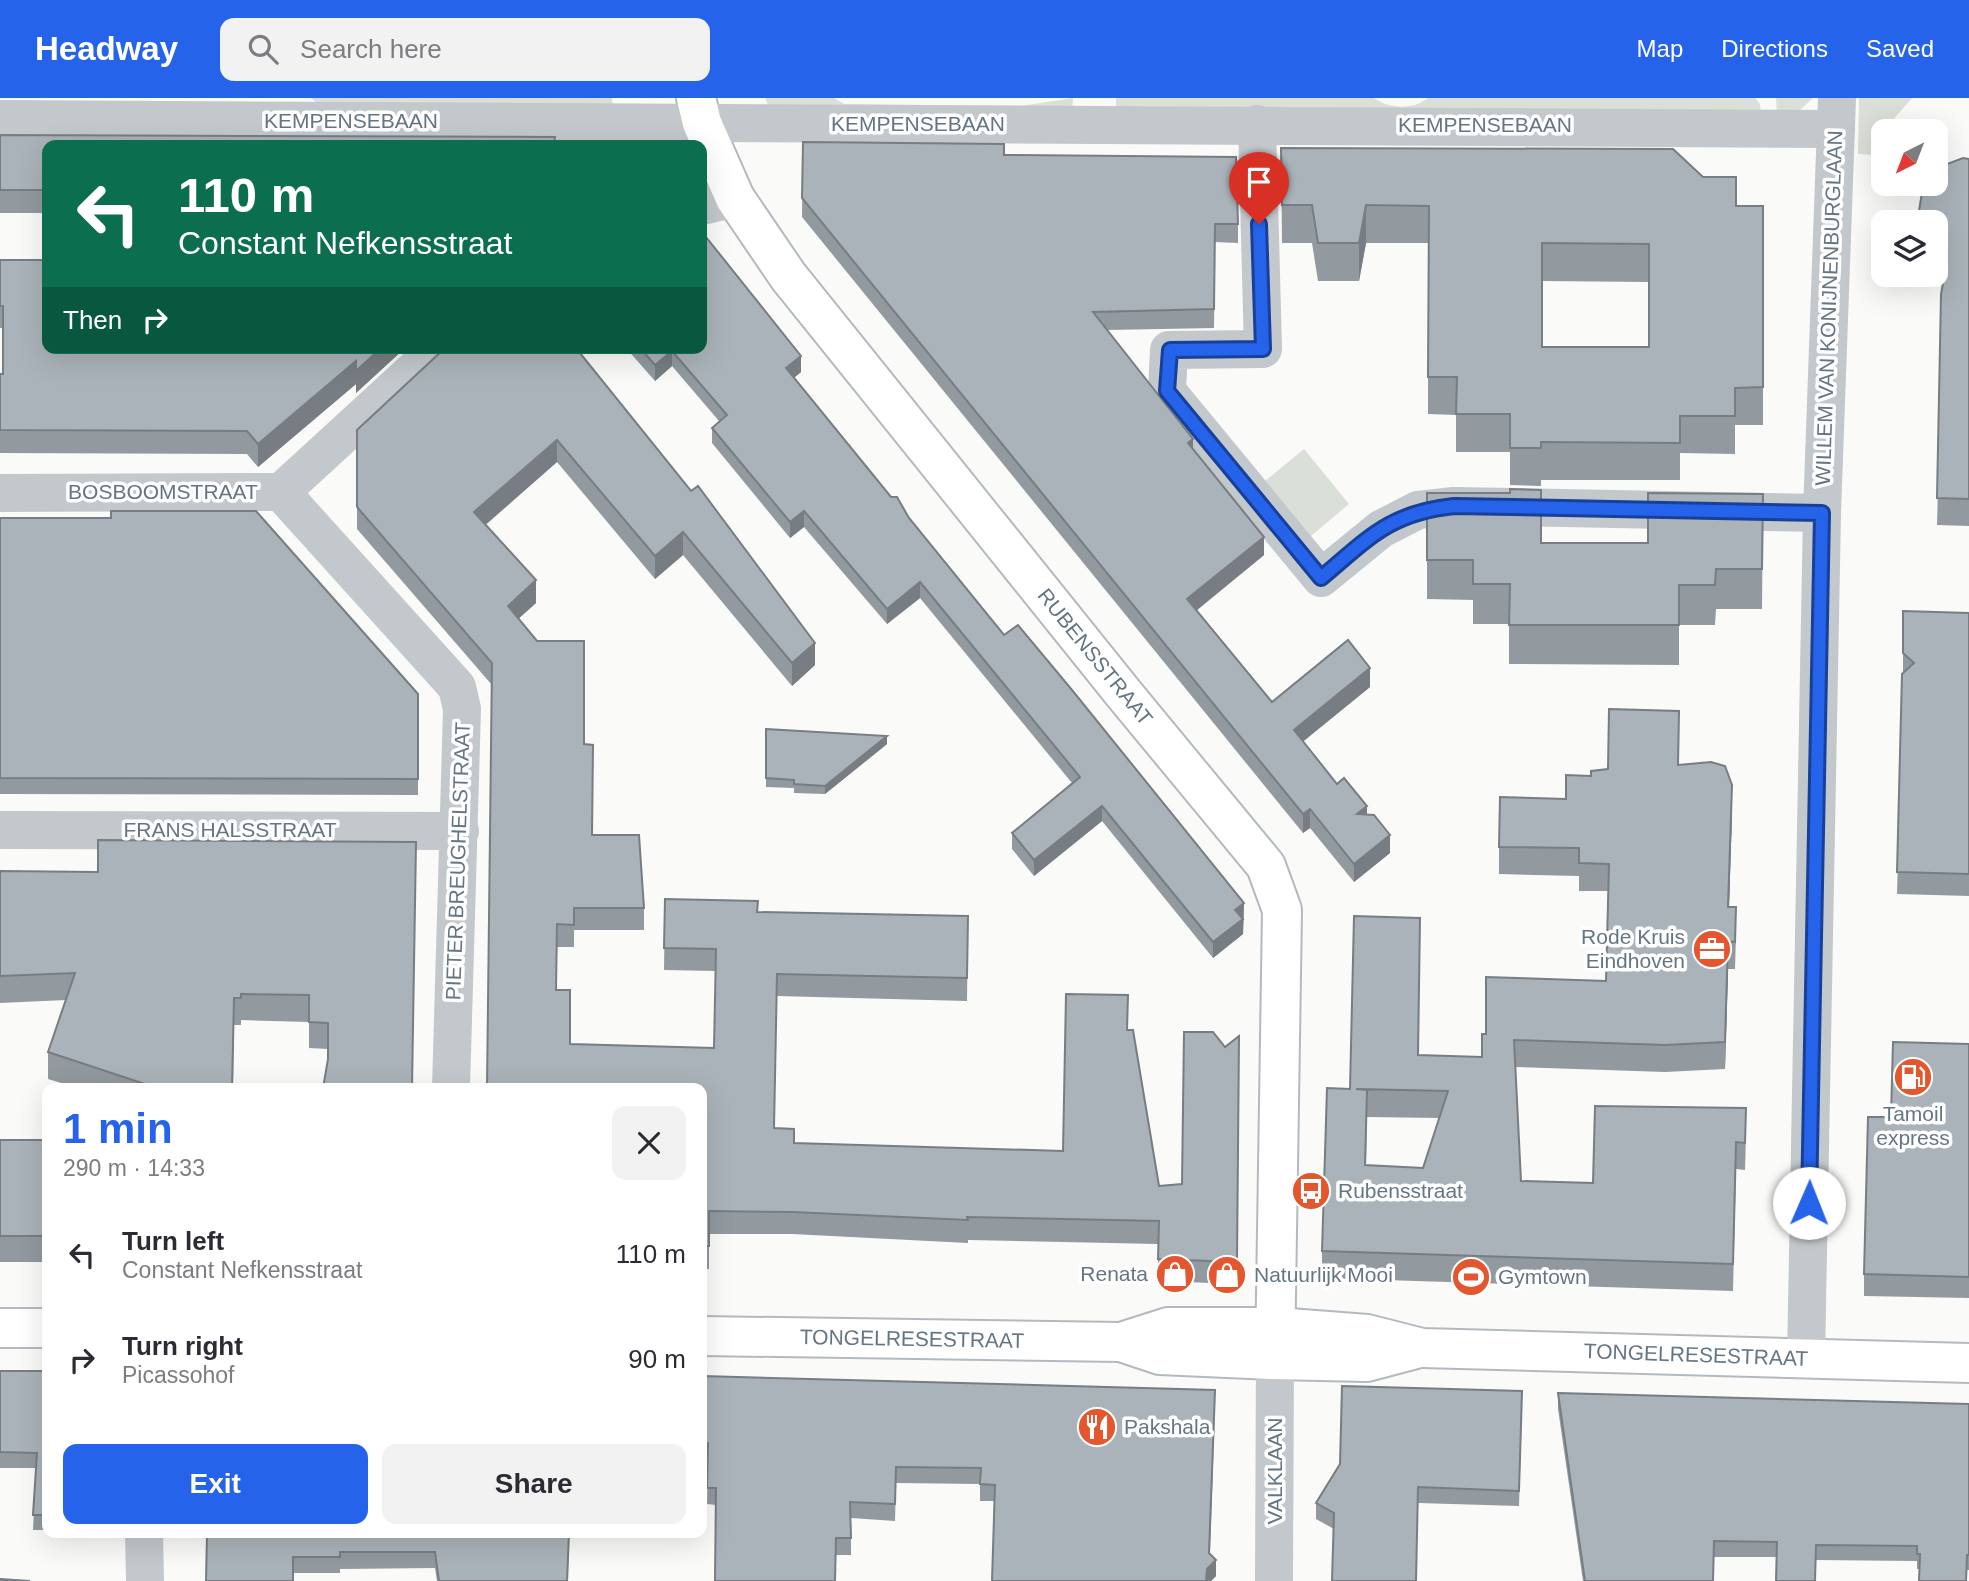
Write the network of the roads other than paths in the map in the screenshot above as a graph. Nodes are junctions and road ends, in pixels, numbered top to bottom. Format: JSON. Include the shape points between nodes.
{"nodes":[{"id":1,"x":699,"y":111,"type":"edge"},
{"id":2,"x":1836,"y":113,"type":"edge"},
{"id":3,"x":0,"y":120,"type":"edge"},
{"id":4,"x":1257,"y":124,"type":"junction"},
{"id":5,"x":705,"y":140,"type":"edge"},
{"id":6,"x":707,"y":147,"type":"edge"},
{"id":7,"x":719,"y":202,"type":"edge"},
{"id":8,"x":431,"y":354,"type":"edge"},
{"id":9,"x":281,"y":492,"type":"junction"},
{"id":10,"x":0,"y":493,"type":"edge"},
{"id":11,"x":1822,"y":513,"type":"junction"},
{"id":12,"x":0,"y":830,"type":"edge"},
{"id":13,"x":460,"y":831,"type":"junction"},
{"id":14,"x":451,"y":1083,"type":"edge"},
{"id":15,"x":0,"y":1328,"type":"edge"},
{"id":16,"x":42,"y":1328,"type":"edge"},
{"id":17,"x":707,"y":1336,"type":"edge"},
{"id":18,"x":1275,"y":1344,"type":"junction"},
{"id":19,"x":1806,"y":1358,"type":"junction"},
{"id":20,"x":1969,"y":1363,"type":"edge"},
{"id":21,"x":144,"y":1538,"type":"edge"},
{"id":22,"x":145,"y":1581,"type":"edge"},
{"id":23,"x":1274,"y":1581,"type":"edge"}],
"edges":[{"from":1,"to":3,"type":"street","name":"KEMPENSEBAAN"},
{"from":1,"to":4,"type":"street","name":"KEMPENSEBAAN"},
{"from":1,"to":5,"type":"street","name":"RUBENSSTRAAT"},
{"from":2,"to":4,"type":"street","name":"KEMPENSEBAAN"},
{"from":2,"to":11,"type":"street","name":"WILLEM VAN KONIJNENBURGLAAN"},
{"from":4,"to":11,"type":"street","via":[[1263,349],[1170,350],[1167,391],[1321,578],[1381,528],[1418,510],[1454,506]]},
{"from":6,"to":7,"type":"street","name":"RUBENSSTRAAT"},
{"from":7,"to":18,"type":"street","name":"RUBENSSTRAAT","via":[[788,276],[1266,866],[1282,910]]},
{"from":8,"to":9,"type":"street","name":"BOSBOOMSTRAAT"},
{"from":9,"to":10,"type":"street","name":"BOSBOOMSTRAAT"},
{"from":9,"to":13,"type":"street","name":"PIETER BREUGHELSTRAAT","via":[[457,687],[462,709]]},
{"from":11,"to":19,"type":"street","name":"WILLEM VAN KONIJNENBURGLAAN"},
{"from":12,"to":13,"type":"street","name":"FRANS HALSSTRAAT"},
{"from":13,"to":14,"type":"street","name":"PIETER BREUGHELSTRAAT"},
{"from":15,"to":16,"type":"street"},
{"from":17,"to":18,"type":"street","name":"TONGELRESESTRAAT","via":[[1121,1342],[1168,1327]]},
{"from":18,"to":19,"type":"street","name":"TONGELRESESTRAAT","via":[[1367,1334],[1422,1348]]},
{"from":18,"to":23,"type":"street","name":"VALKLAAN"},
{"from":19,"to":20,"type":"street","name":"TONGELRESESTRAAT"},
{"from":21,"to":22,"type":"street"}]}
